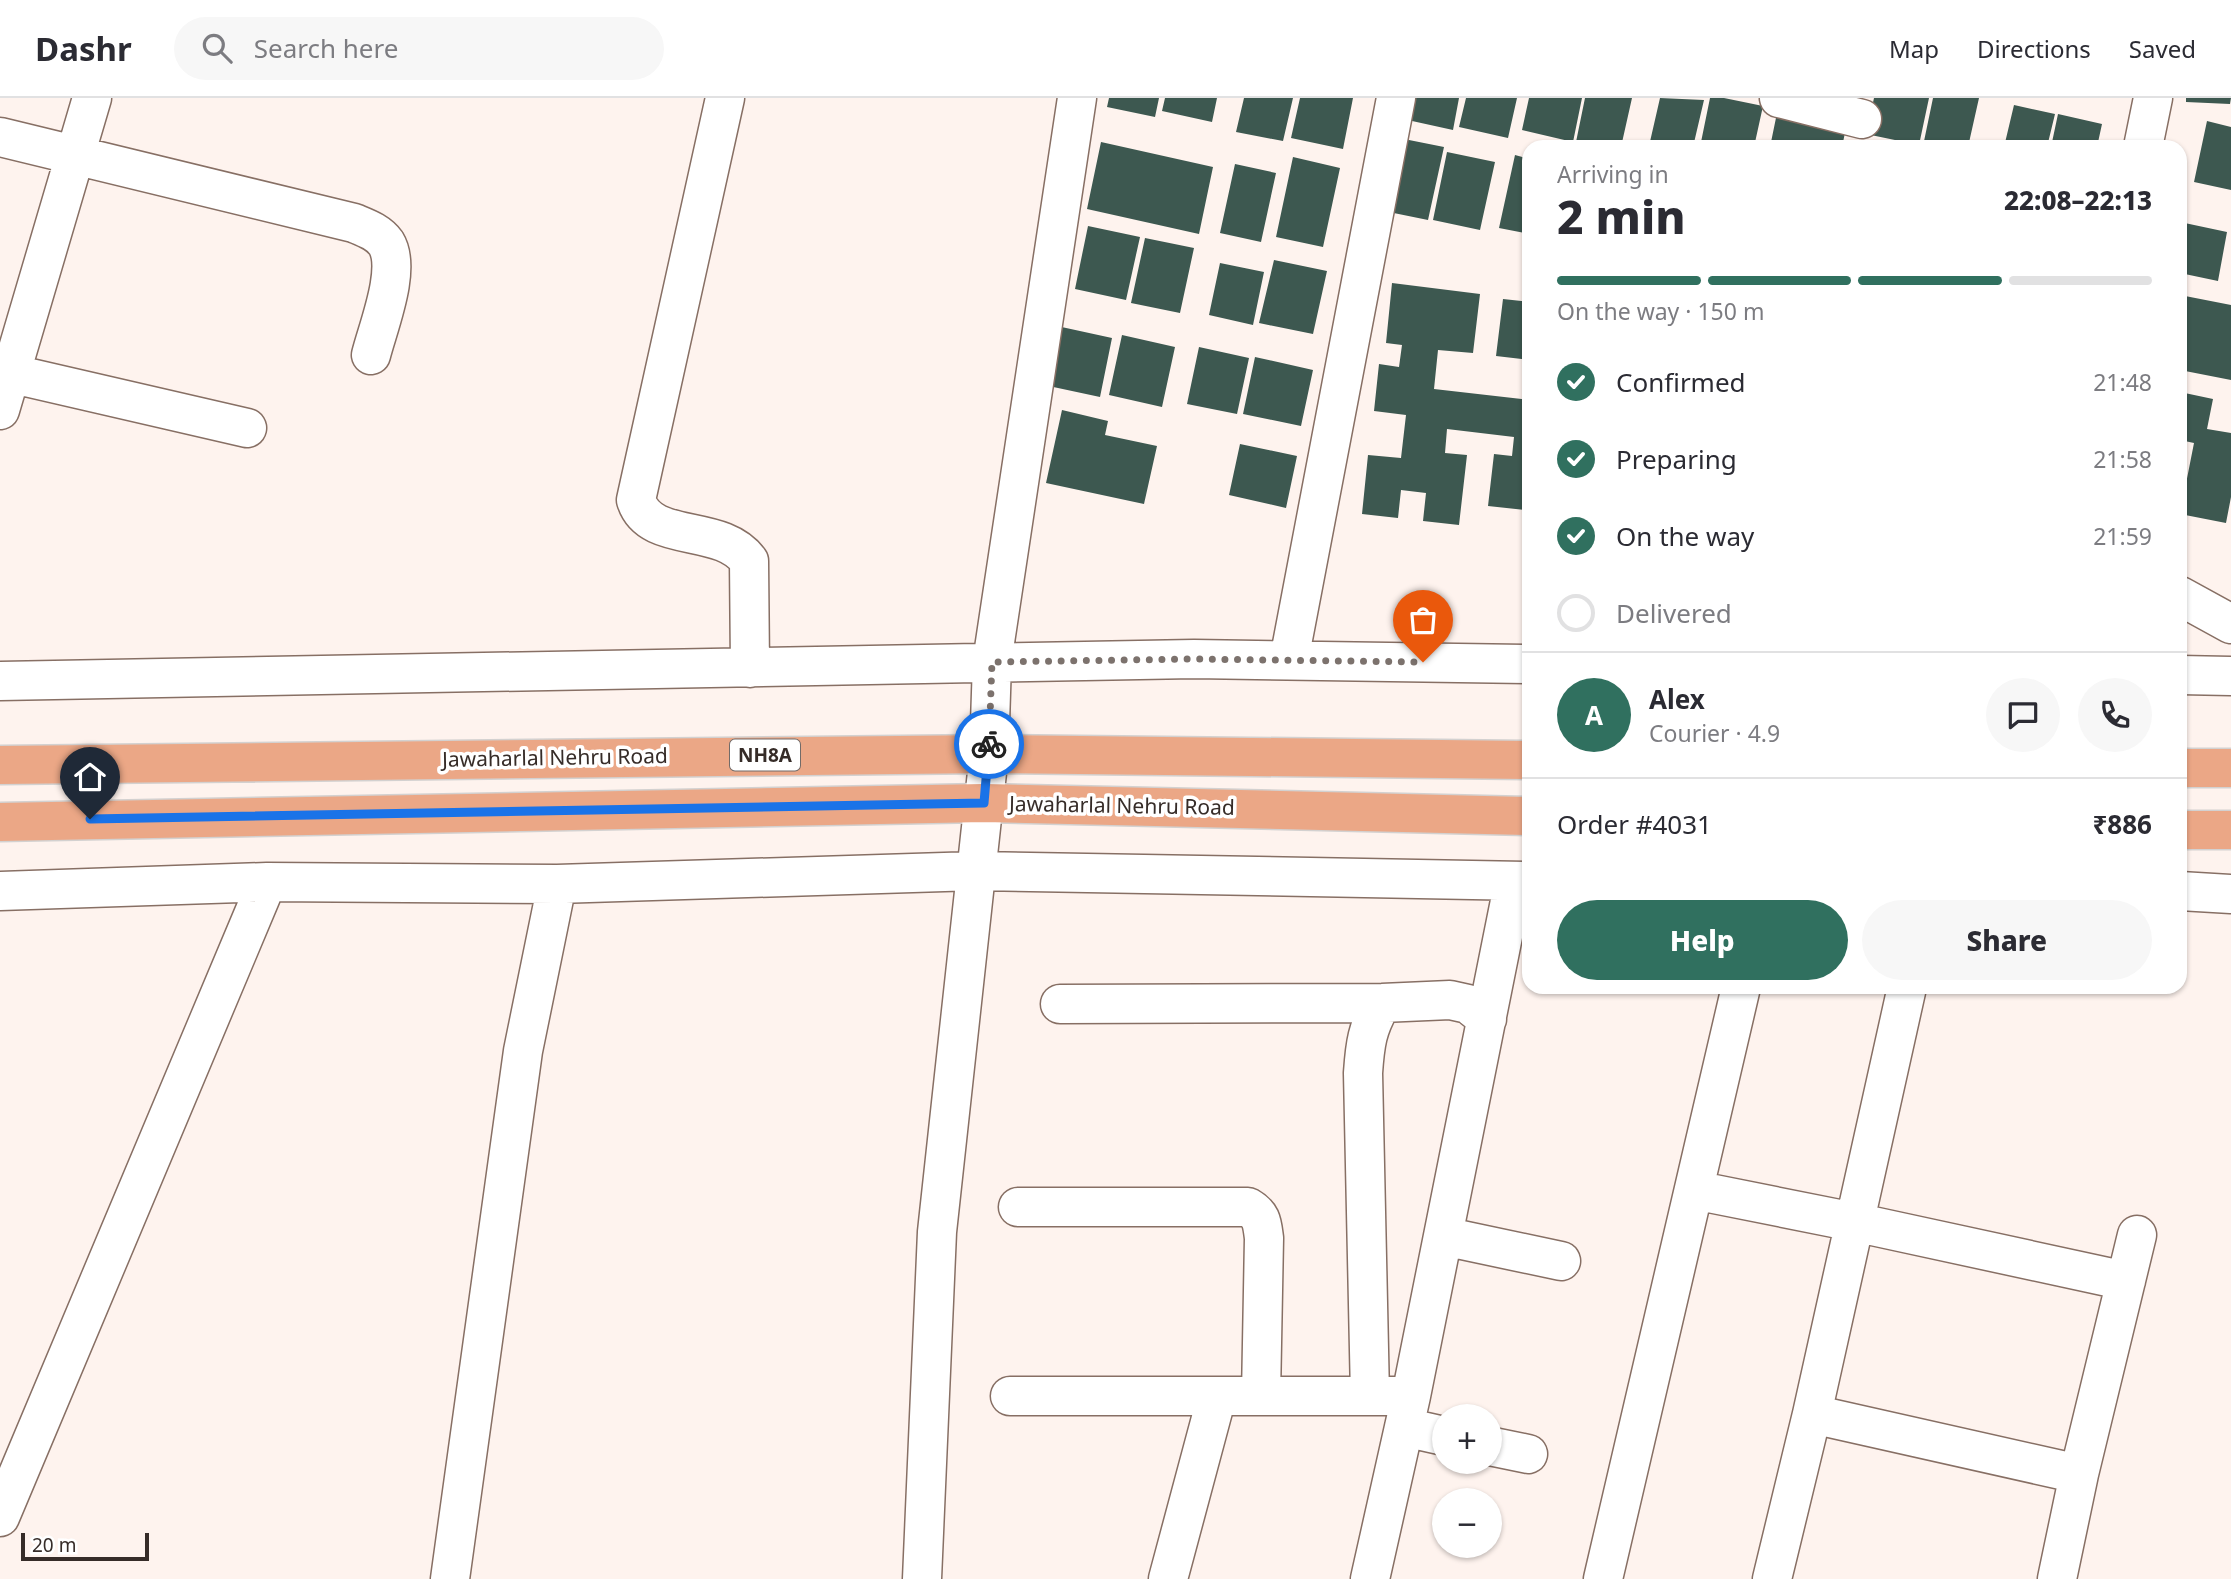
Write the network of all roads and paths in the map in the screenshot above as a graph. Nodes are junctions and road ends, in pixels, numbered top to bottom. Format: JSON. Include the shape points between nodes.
{"nodes":[{"id":1,"x":92,"y":98,"type":"edge"},
{"id":2,"x":725,"y":98,"type":"edge"},
{"id":3,"x":1077,"y":98,"type":"edge"},
{"id":4,"x":1396,"y":98,"type":"edge"},
{"id":5,"x":1779,"y":98,"type":"edge"},
{"id":6,"x":2153,"y":98,"type":"edge"},
{"id":7,"x":1862,"y":119,"type":"dead end"},
{"id":8,"x":0,"y":137,"type":"edge"},
{"id":9,"x":2144,"y":140,"type":"edge"},
{"id":10,"x":76,"y":155,"type":"junction"},
{"id":11,"x":371,"y":355,"type":"dead end"},
{"id":12,"x":5,"y":372,"type":"edge"},
{"id":13,"x":0,"y":410,"type":"edge"},
{"id":14,"x":247,"y":428,"type":"dead end"},
{"id":15,"x":2187,"y":600,"type":"edge"},
{"id":16,"x":2231,"y":624,"type":"edge"},
{"id":17,"x":1289,"y":660,"type":"junction"},
{"id":18,"x":992,"y":662,"type":"junction"},
{"id":19,"x":1522,"y":664,"type":"edge"},
{"id":20,"x":750,"y":668,"type":"junction"},
{"id":21,"x":2187,"y":675,"type":"edge"},
{"id":22,"x":2231,"y":676,"type":"edge"},
{"id":23,"x":0,"y":681,"type":"edge"},
{"id":24,"x":989,"y":754,"type":"junction"},
{"id":25,"x":1522,"y":760,"type":"edge"},
{"id":26,"x":0,"y":765,"type":"edge"},
{"id":27,"x":2187,"y":768,"type":"edge"},
{"id":28,"x":2231,"y":768,"type":"edge"},
{"id":29,"x":984,"y":803,"type":"junction"},
{"id":30,"x":1522,"y":816,"type":"edge"},
{"id":31,"x":0,"y":822,"type":"edge"},
{"id":32,"x":2187,"y":830,"type":"edge"},
{"id":33,"x":2231,"y":830,"type":"edge"},
{"id":34,"x":976,"y":871,"type":"junction"},
{"id":35,"x":1522,"y":881,"type":"edge"},
{"id":36,"x":267,"y":882,"type":"junction"},
{"id":37,"x":557,"y":884,"type":"junction"},
{"id":38,"x":0,"y":891,"type":"edge"},
{"id":39,"x":2187,"y":891,"type":"edge"},
{"id":40,"x":2231,"y":894,"type":"edge"},
{"id":41,"x":1739,"y":994,"type":"edge"},
{"id":42,"x":1905,"y":994,"type":"edge"},
{"id":43,"x":1382,"y":1003,"type":"junction"},
{"id":44,"x":1060,"y":1004,"type":"dead end"},
{"id":45,"x":1486,"y":1019,"type":"junction"},
{"id":46,"x":1694,"y":1190,"type":"junction"},
{"id":47,"x":1018,"y":1207,"type":"dead end"},
{"id":48,"x":1854,"y":1223,"type":"junction"},
{"id":49,"x":2137,"y":1234,"type":"dead end"},
{"id":50,"x":1443,"y":1236,"type":"junction"},
{"id":51,"x":1561,"y":1261,"type":"dead end"},
{"id":52,"x":2126,"y":1281,"type":"junction"},
{"id":53,"x":1010,"y":1396,"type":"dead end"},
{"id":54,"x":1217,"y":1396,"type":"junction"},
{"id":55,"x":1261,"y":1396,"type":"junction"},
{"id":56,"x":1370,"y":1396,"type":"junction"},
{"id":57,"x":1408,"y":1412,"type":"junction"},
{"id":58,"x":1812,"y":1414,"type":"junction"},
{"id":59,"x":1432,"y":1428,"type":"edge"},
{"id":60,"x":1502,"y":1449,"type":"edge"},
{"id":61,"x":1528,"y":1454,"type":"dead end"},
{"id":62,"x":2079,"y":1474,"type":"junction"},
{"id":63,"x":0,"y":1517,"type":"edge"},
{"id":64,"x":450,"y":1579,"type":"edge"},
{"id":65,"x":922,"y":1579,"type":"edge"},
{"id":66,"x":1168,"y":1579,"type":"edge"},
{"id":67,"x":1370,"y":1579,"type":"edge"},
{"id":68,"x":1603,"y":1579,"type":"edge"},
{"id":69,"x":1772,"y":1579,"type":"edge"},
{"id":70,"x":2057,"y":1579,"type":"edge"}],
"edges":[{"from":1,"to":10,"type":"street"},
{"from":2,"to":20,"type":"street","via":[[636,500],[649,521],[728,542],[749,561]]},
{"from":3,"to":18,"type":"street"},
{"from":4,"to":17,"type":"street"},
{"from":5,"to":7,"type":"street"},
{"from":6,"to":9,"type":"street"},
{"from":8,"to":10,"type":"street"},
{"from":10,"to":11,"type":"street","via":[[354,223],[376,233],[387,245],[393,271]]},
{"from":10,"to":12,"type":"street"},
{"from":12,"to":13,"type":"street"},
{"from":12,"to":14,"type":"street"},
{"from":15,"to":16,"type":"street"},
{"from":17,"to":18,"type":"street"},
{"from":17,"to":19,"type":"street"},
{"from":18,"to":20,"type":"street"},
{"from":18,"to":24,"type":"street"},
{"from":20,"to":23,"type":"street"},
{"from":21,"to":22,"type":"street"},
{"from":24,"to":25,"type":"main road","name":"Jawaharlal Nehru Road","number":"NH8A"},
{"from":24,"to":26,"type":"main road","name":"Jawaharlal Nehru Road","number":"NH8A"},
{"from":24,"to":29,"type":"street"},
{"from":27,"to":28,"type":"main road"},
{"from":29,"to":30,"type":"main road","name":"Jawaharlal Nehru Road"},
{"from":29,"to":31,"type":"main road","name":"Jawaharlal Nehru Road"},
{"from":29,"to":34,"type":"street"},
{"from":32,"to":33,"type":"main road"},
{"from":34,"to":35,"type":"street"},
{"from":34,"to":37,"type":"street"},
{"from":34,"to":65,"type":"street","via":[[937,1232]]},
{"from":35,"to":45,"type":"street"},
{"from":36,"to":37,"type":"street"},
{"from":36,"to":38,"type":"street"},
{"from":36,"to":63,"type":"street"},
{"from":37,"to":64,"type":"street","via":[[523,1051]]},
{"from":39,"to":40,"type":"street"},
{"from":41,"to":46,"type":"street"},
{"from":42,"to":48,"type":"street"},
{"from":43,"to":44,"type":"street"},
{"from":43,"to":45,"type":"street","via":[[1450,1000],[1468,1004]]},
{"from":43,"to":56,"type":"street","via":[[1371,1021],[1363,1073]]},
{"from":45,"to":50,"type":"street"},
{"from":46,"to":48,"type":"street"},
{"from":46,"to":68,"type":"street"},
{"from":47,"to":55,"type":"street","via":[[1248,1207],[1257,1212],[1264,1238]]},
{"from":48,"to":52,"type":"street"},
{"from":48,"to":58,"type":"street"},
{"from":49,"to":52,"type":"street"},
{"from":50,"to":51,"type":"street"},
{"from":50,"to":57,"type":"street"},
{"from":52,"to":62,"type":"street"},
{"from":53,"to":54,"type":"street"},
{"from":54,"to":55,"type":"street"},
{"from":54,"to":66,"type":"street"},
{"from":55,"to":56,"type":"street"},
{"from":56,"to":57,"type":"street"},
{"from":57,"to":59,"type":"street"},
{"from":57,"to":67,"type":"street"},
{"from":58,"to":62,"type":"street"},
{"from":58,"to":69,"type":"street"},
{"from":60,"to":61,"type":"street"},
{"from":62,"to":70,"type":"street"}]}
